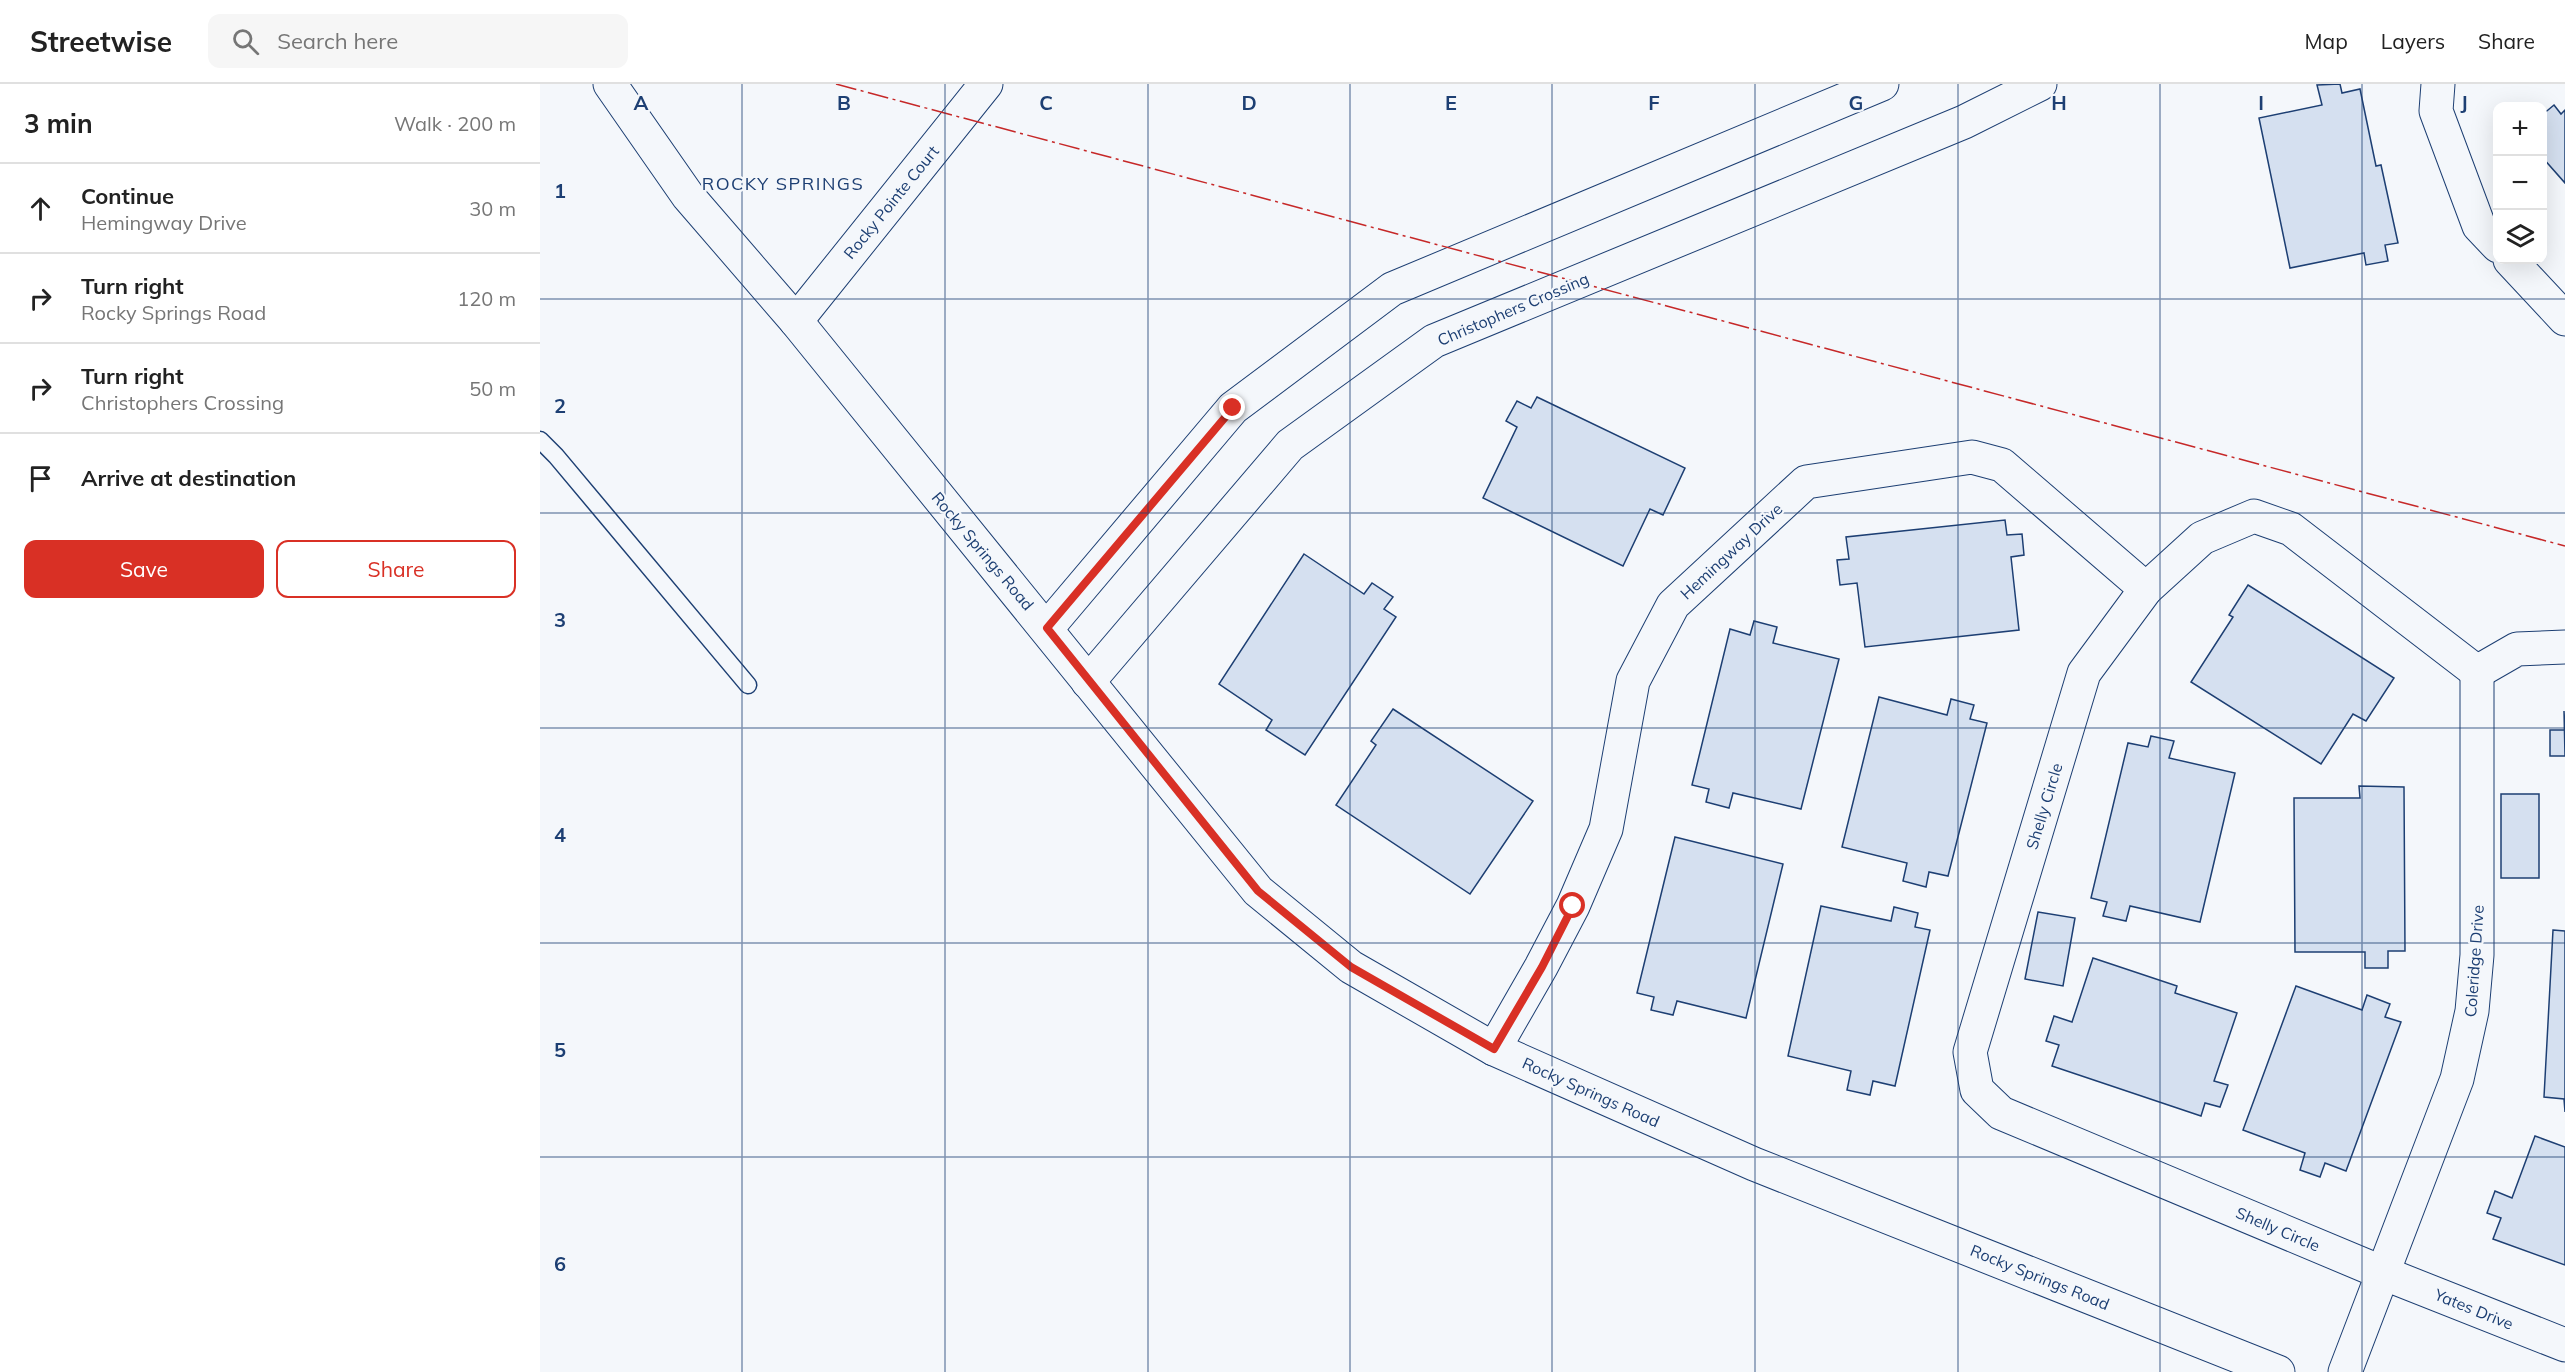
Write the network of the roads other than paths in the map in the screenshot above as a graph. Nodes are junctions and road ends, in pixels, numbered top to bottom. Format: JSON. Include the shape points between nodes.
{"nodes":[{"id":1,"x":610,"y":84,"type":"edge"},
{"id":2,"x":986,"y":84,"type":"edge"},
{"id":3,"x":1882,"y":84,"type":"edge"},
{"id":4,"x":2040,"y":84,"type":"edge"},
{"id":5,"x":2438,"y":84,"type":"edge"},
{"id":6,"x":2493,"y":241,"type":"edge"},
{"id":7,"x":2514,"y":264,"type":"edge"},
{"id":8,"x":2565,"y":319,"type":"edge"},
{"id":9,"x":796,"y":321,"type":"junction"},
{"id":10,"x":540,"y":440,"type":"edge"},
{"id":11,"x":2146,"y":589,"type":"junction"},
{"id":12,"x":1047,"y":628,"type":"junction"},
{"id":13,"x":2565,"y":648,"type":"edge"},
{"id":14,"x":2477,"y":672,"type":"junction"},
{"id":15,"x":1088,"y":682,"type":"junction"},
{"id":16,"x":748,"y":685,"type":"dead end"},
{"id":17,"x":1494,"y":1049,"type":"junction"},
{"id":18,"x":2383,"y":1273,"type":"junction"},
{"id":19,"x":2565,"y":1345,"type":"edge"},
{"id":20,"x":2278,"y":1372,"type":"edge"},
{"id":21,"x":2345,"y":1372,"type":"edge"}],
"edges":[{"from":1,"to":9,"type":"street","name":"Rocky Springs Road","via":[[688,196]]},
{"from":2,"to":9,"type":"street","name":"Rocky Pointe Court"},
{"from":3,"to":12,"type":"street","via":[[1392,289],[1233,408]]},
{"from":4,"to":15,"type":"street","name":"Christophers Crossing","via":[[1964,122],[1434,341],[1290,445]]},
{"from":5,"to":6,"type":"street","via":[[2436,111],[2479,226]]},
{"from":7,"to":8,"type":"street"},
{"from":9,"to":12,"type":"street","name":"Rocky Springs Road"},
{"from":10,"to":16,"type":"lane"},
{"from":11,"to":14,"type":"street","name":"Shelly Circle","via":[[2202,538],[2254,516],[2291,529]]},
{"from":11,"to":17,"type":"street","name":"Hemingway Drive","via":[[2002,465],[1972,457],[1806,482],[1673,605],[1634,681],[1606,829],[1542,967]]},
{"from":11,"to":18,"type":"street","name":"Shelly Circle","via":[[2084,673],[1970,1052],[1977,1090],[2001,1113]]},
{"from":12,"to":15,"type":"street","name":"Rocky Springs Road"},
{"from":13,"to":14,"type":"street","via":[[2517,649]]},
{"from":14,"to":18,"type":"street","name":"Coleridge Drive","via":[[2478,899],[2472,1011],[2457,1079]]},
{"from":15,"to":17,"type":"street","name":"Rocky Springs Road","via":[[1258,891],[1351,967]]},
{"from":17,"to":20,"type":"street","name":"Rocky Springs Road","via":[[1754,1164]]},
{"from":18,"to":19,"type":"street","name":"Yates Drive"},
{"from":18,"to":21,"type":"street","name":"Coleridge Drive"}]}
